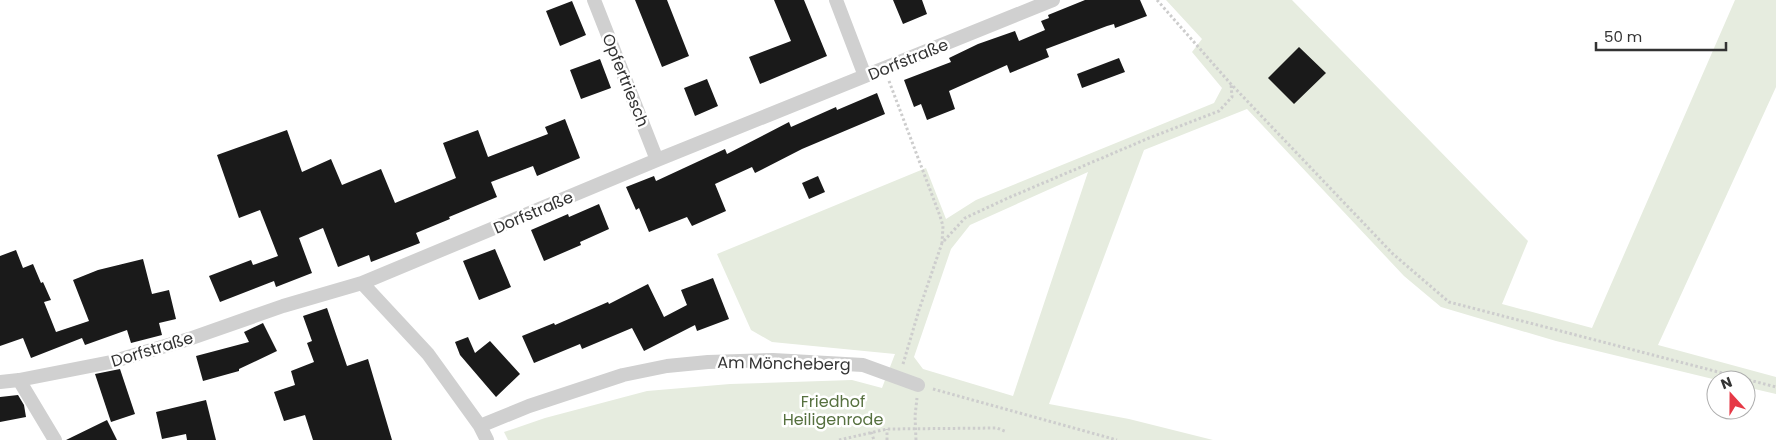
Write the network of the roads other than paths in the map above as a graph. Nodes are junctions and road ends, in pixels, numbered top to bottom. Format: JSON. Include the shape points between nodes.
{"nodes":[{"id":1,"x":594,"y":0,"type":"edge"},
{"id":2,"x":836,"y":0,"type":"edge"},
{"id":3,"x":1053,"y":0,"type":"edge"},
{"id":4,"x":865,"y":76,"type":"junction"},
{"id":5,"x":657,"y":160,"type":"junction"},
{"id":6,"x":362,"y":283,"type":"junction"},
{"id":7,"x":19,"y":380,"type":"junction"},
{"id":8,"x":0,"y":382,"type":"edge"},
{"id":9,"x":918,"y":385,"type":"road end"},
{"id":10,"x":480,"y":426,"type":"junction"},
{"id":11,"x":55,"y":440,"type":"edge"},
{"id":12,"x":487,"y":440,"type":"edge"}],
"edges":[{"from":1,"to":5,"type":"street","name":"Opfertriesch"},
{"from":2,"to":4,"type":"street"},
{"from":3,"to":4,"type":"street","name":"Dorfstraße"},
{"from":4,"to":5,"type":"street","name":"Dorfstraße"},
{"from":5,"to":6,"type":"street","name":"Dorfstraße"},
{"from":6,"to":7,"type":"street","name":"Dorfstraße","via":[[111,362]]},
{"from":6,"to":10,"type":"street","via":[[428,354]]},
{"from":7,"to":8,"type":"street","name":"Dorfstraße"},
{"from":7,"to":11,"type":"street"},
{"from":9,"to":10,"type":"street","name":"Am Möncheberg","via":[[863,365],[773,360],[667,366],[587,386]]},
{"from":10,"to":12,"type":"street"}]}
